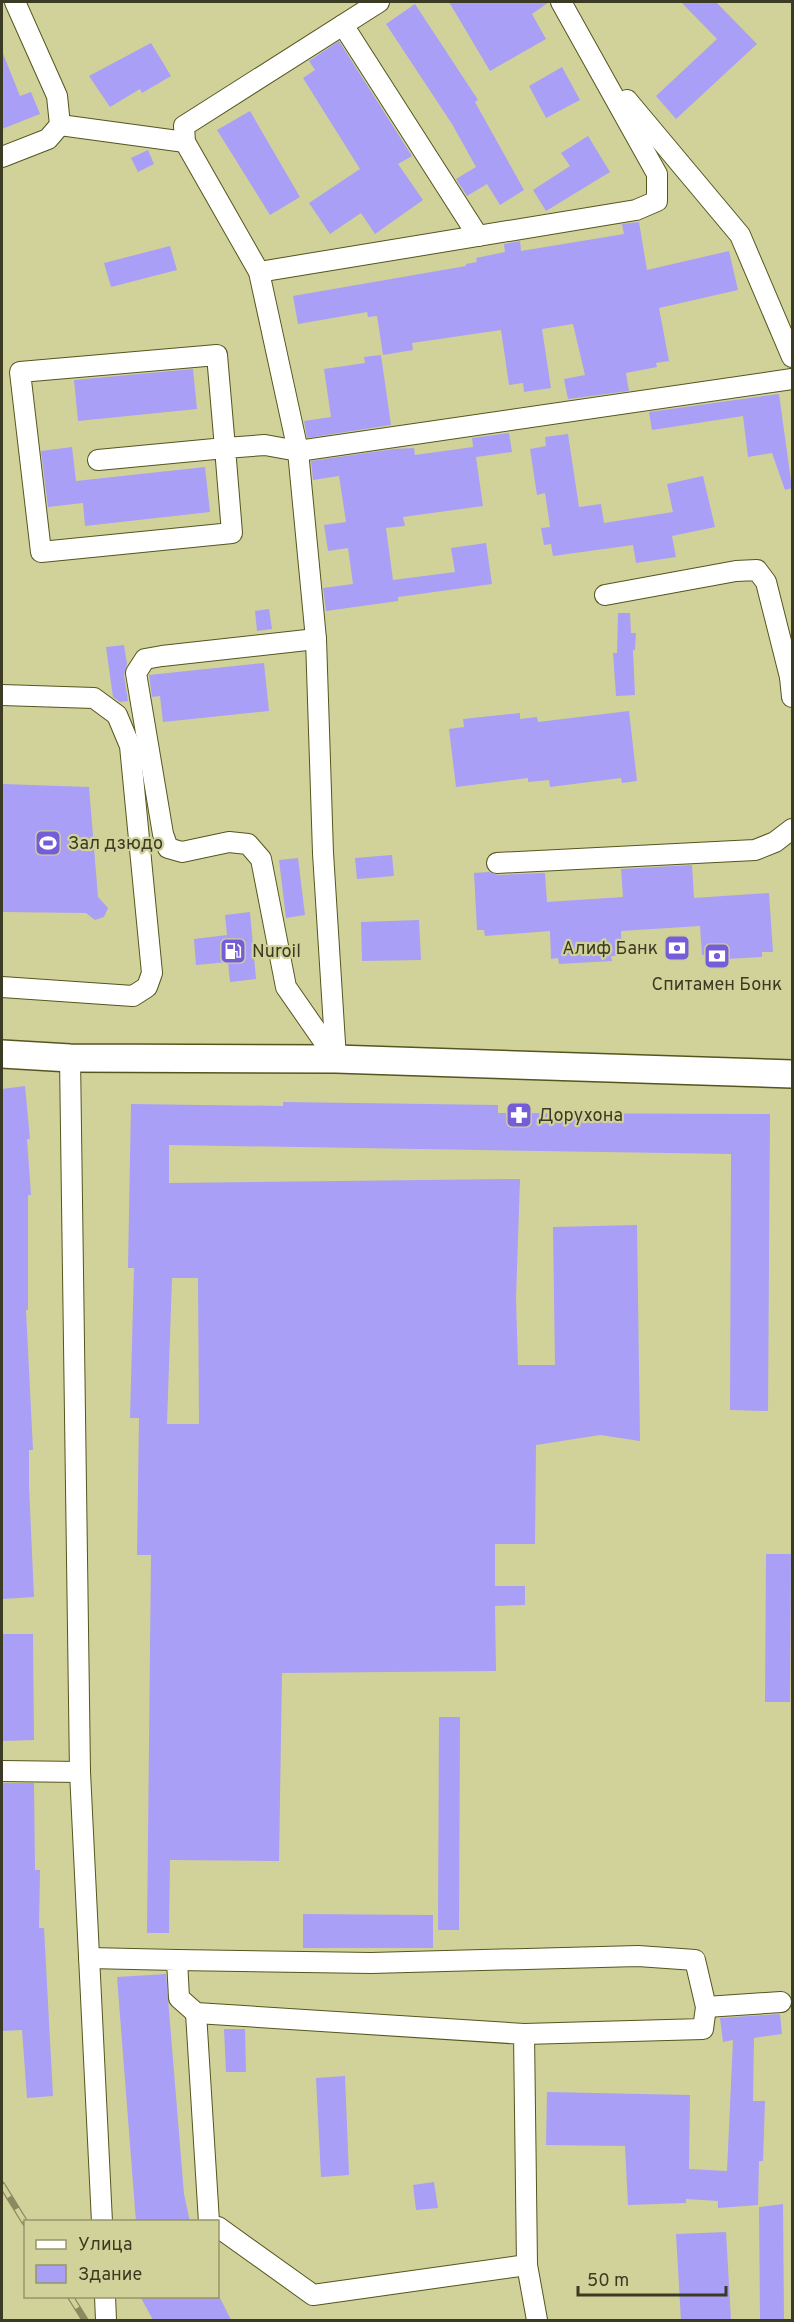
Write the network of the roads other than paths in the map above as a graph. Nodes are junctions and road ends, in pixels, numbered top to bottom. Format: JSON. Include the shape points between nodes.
{"nodes":[{"id":1,"x":15,"y":2,"type":"edge"},
{"id":2,"x":379,"y":2,"type":"edge"},
{"id":3,"x":561,"y":2,"type":"edge"},
{"id":4,"x":343,"y":25,"type":"junction"},
{"id":5,"x":598,"y":66,"type":"junction"},
{"id":6,"x":60,"y":125,"type":"junction"},
{"id":7,"x":185,"y":141,"type":"junction"},
{"id":8,"x":2,"y":158,"type":"edge"},
{"id":9,"x":478,"y":236,"type":"junction"},
{"id":10,"x":259,"y":272,"type":"junction"},
{"id":11,"x":792,"y":357,"type":"edge"},
{"id":12,"x":792,"y":379,"type":"edge"},
{"id":13,"x":225,"y":448,"type":"junction"},
{"id":14,"x":298,"y":451,"type":"junction"},
{"id":15,"x":98,"y":460,"type":"dead end"},
{"id":16,"x":605,"y":595,"type":"dead end"},
{"id":17,"x":316,"y":639,"type":"junction"},
{"id":18,"x":791,"y":677,"type":"edge"},
{"id":19,"x":2,"y":695,"type":"edge"},
{"id":20,"x":792,"y":697,"type":"edge"},
{"id":21,"x":792,"y":830,"type":"edge"},
{"id":22,"x":496,"y":863,"type":"dead end"},
{"id":23,"x":2,"y":987,"type":"edge"},
{"id":24,"x":2,"y":1054,"type":"edge"},
{"id":25,"x":69,"y":1058,"type":"junction"},
{"id":26,"x":336,"y":1059,"type":"junction"},
{"id":27,"x":792,"y":1074,"type":"edge"},
{"id":28,"x":2,"y":1771,"type":"edge"},
{"id":29,"x":80,"y":1772,"type":"junction"},
{"id":30,"x":89,"y":1958,"type":"junction"},
{"id":31,"x":177,"y":1960,"type":"junction"},
{"id":32,"x":781,"y":2002,"type":"dead end"},
{"id":33,"x":706,"y":2007,"type":"junction"},
{"id":34,"x":196,"y":2013,"type":"junction"},
{"id":35,"x":524,"y":2034,"type":"junction"},
{"id":36,"x":102,"y":2220,"type":"edge"},
{"id":37,"x":209,"y":2220,"type":"edge"},
{"id":38,"x":219,"y":2229,"type":"edge"},
{"id":39,"x":527,"y":2265,"type":"junction"},
{"id":40,"x":105,"y":2298,"type":"edge"},
{"id":41,"x":106,"y":2320,"type":"edge"},
{"id":42,"x":537,"y":2320,"type":"edge"}],
"edges":[{"from":1,"to":6,"type":"street","via":[[57,96]]},
{"from":2,"to":4,"type":"street"},
{"from":3,"to":5,"type":"street"},
{"from":4,"to":7,"type":"street","via":[[184,126]]},
{"from":4,"to":9,"type":"street"},
{"from":5,"to":9,"type":"street","via":[[657,174],[657,201],[636,210]]},
{"from":5,"to":11,"type":"street","via":[[740,235]]},
{"from":6,"to":7,"type":"street"},
{"from":6,"to":8,"type":"street","via":[[48,139]]},
{"from":7,"to":10,"type":"street"},
{"from":9,"to":10,"type":"street"},
{"from":10,"to":14,"type":"street"},
{"from":12,"to":14,"type":"street"},
{"from":13,"to":13,"type":"street","via":[[232,533],[41,552],[20,372],[217,355]]},
{"from":13,"to":14,"type":"street","via":[[265,445]]},
{"from":13,"to":15,"type":"street"},
{"from":14,"to":17,"type":"street"},
{"from":16,"to":18,"type":"street","via":[[757,570],[766,582]]},
{"from":17,"to":26,"type":"street","via":[[323,853]]},
{"from":17,"to":26,"type":"street","via":[[145,659],[136,673],[168,848],[182,852],[229,842],[248,844],[261,859],[286,987]]},
{"from":18,"to":20,"type":"street"},
{"from":19,"to":23,"type":"street","via":[[94,698],[117,715],[130,746],[152,973],[147,987],[132,996]]},
{"from":21,"to":22,"type":"street","via":[[755,850]]},
{"from":24,"to":25,"type":"main road"},
{"from":25,"to":26,"type":"main road"},
{"from":25,"to":29,"type":"street"},
{"from":26,"to":27,"type":"main road"},
{"from":28,"to":29,"type":"street"},
{"from":29,"to":30,"type":"street"},
{"from":30,"to":31,"type":"street"},
{"from":30,"to":36,"type":"street"},
{"from":31,"to":33,"type":"street","via":[[371,1963],[638,1956],[695,1960]]},
{"from":31,"to":34,"type":"street","via":[[179,1998]]},
{"from":32,"to":33,"type":"street"},
{"from":33,"to":35,"type":"street","via":[[704,2029]]},
{"from":34,"to":35,"type":"street"},
{"from":34,"to":37,"type":"street"},
{"from":35,"to":39,"type":"street"},
{"from":38,"to":39,"type":"street","via":[[313,2295]]},
{"from":39,"to":42,"type":"street"},
{"from":40,"to":41,"type":"street"}]}
